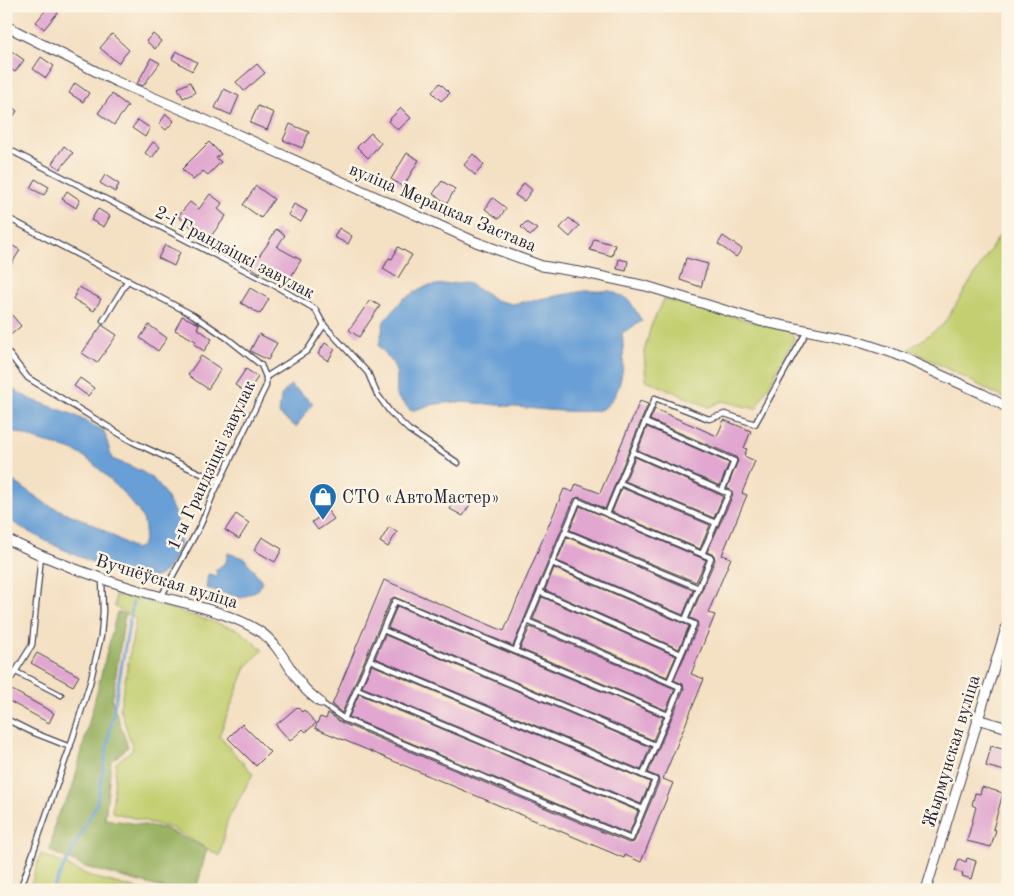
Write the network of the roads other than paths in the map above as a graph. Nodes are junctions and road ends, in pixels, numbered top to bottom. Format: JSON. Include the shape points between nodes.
{"nodes":[{"id":1,"x":6,"y":26,"type":"edge"},
{"id":2,"x":6,"y":148,"type":"edge"},
{"id":3,"x":6,"y":217,"type":"edge"},
{"id":4,"x":128,"y":280,"type":"junction"},
{"id":5,"x":104,"y":320,"type":"dead end"},
{"id":6,"x":324,"y":325,"type":"junction"},
{"id":7,"x":807,"y":331,"type":"junction"},
{"id":8,"x":6,"y":350,"type":"edge"},
{"id":9,"x":266,"y":377,"type":"junction"},
{"id":10,"x":1008,"y":408,"type":"edge"},
{"id":11,"x":645,"y":422,"type":"junction"},
{"id":12,"x":632,"y":452,"type":"junction"},
{"id":13,"x":458,"y":463,"type":"dead end"},
{"id":14,"x":219,"y":482,"type":"junction"},
{"id":15,"x":620,"y":483,"type":"junction"},
{"id":16,"x":722,"y":491,"type":"junction"},
{"id":17,"x":607,"y":514,"type":"junction"},
{"id":18,"x":716,"y":524,"type":"junction"},
{"id":19,"x":565,"y":532,"type":"junction"},
{"id":20,"x":6,"y":539,"type":"edge"},
{"id":21,"x":702,"y":554,"type":"junction"},
{"id":22,"x":41,"y":556,"type":"junction"},
{"id":23,"x":552,"y":563,"type":"junction"},
{"id":24,"x":102,"y":580,"type":"junction"},
{"id":25,"x":699,"y":588,"type":"junction"},
{"id":26,"x":540,"y":592,"type":"junction"},
{"id":27,"x":160,"y":597,"type":"junction"},
{"id":28,"x":685,"y":620,"type":"junction"},
{"id":29,"x":527,"y":621,"type":"junction"},
{"id":30,"x":1008,"y":622,"type":"edge"},
{"id":31,"x":383,"y":630,"type":"junction"},
{"id":32,"x":515,"y":651,"type":"junction"},
{"id":33,"x":682,"y":654,"type":"junction"},
{"id":34,"x":370,"y":660,"type":"junction"},
{"id":35,"x":16,"y":672,"type":"junction"},
{"id":36,"x":6,"y":674,"type":"edge"},
{"id":37,"x":669,"y":682,"type":"junction"},
{"id":38,"x":357,"y":690,"type":"junction"},
{"id":39,"x":61,"y":694,"type":"dead end"},
{"id":40,"x":320,"y":702,"type":"joint"},
{"id":41,"x":668,"y":715,"type":"junction"},
{"id":42,"x":344,"y":719,"type":"junction"},
{"id":43,"x":6,"y":720,"type":"edge"},
{"id":44,"x":978,"y":720,"type":"junction"},
{"id":45,"x":1008,"y":728,"type":"edge"},
{"id":46,"x":655,"y":745,"type":"junction"},
{"id":47,"x":70,"y":747,"type":"junction"},
{"id":48,"x":643,"y":775,"type":"junction"},
{"id":49,"x":643,"y":809,"type":"junction"},
{"id":50,"x":20,"y":890,"type":"edge"},
{"id":51,"x":926,"y":890,"type":"edge"}],
"edges":[{"from":1,"to":7,"type":"street","name":"вуліца Мерацкая Застава","via":[[115,81],[519,259],[646,286],[760,321]]},
{"from":2,"to":6,"type":"lane","name":"2-і Грандзіцкі завулак","via":[[272,284],[315,309]]},
{"from":3,"to":4,"type":"lane","name":"1-ы Грандзіцкі завулак"},
{"from":4,"to":5,"type":"lane"},
{"from":4,"to":9,"type":"lane","name":"1-ы Грандзіцкі завулак","via":[[193,315],[227,338],[261,365]]},
{"from":6,"to":9,"type":"lane","via":[[307,351]]},
{"from":6,"to":13,"type":"lane","name":"2-і Грандзіцкі завулак","via":[[368,373],[390,412],[409,430]]},
{"from":7,"to":10,"type":"street","name":"вуліца Мерацкая Застава","via":[[850,339],[890,352]]},
{"from":7,"to":11,"type":"lane","via":[[755,424],[725,414],[709,419],[655,398]]},
{"from":8,"to":14,"type":"lane","via":[[28,378],[133,442]]},
{"from":9,"to":14,"type":"lane","name":"1-ы Грандзіцкі завулак","via":[[266,386]]},
{"from":11,"to":12,"type":"lane"},
{"from":11,"to":16,"type":"lane","via":[[734,461]]},
{"from":12,"to":15,"type":"lane"},
{"from":12,"to":16,"type":"lane"},
{"from":14,"to":27,"type":"lane","name":"1-ы Грандзіцкі завулак","via":[[190,546]]},
{"from":15,"to":17,"type":"lane"},
{"from":15,"to":18,"type":"lane"},
{"from":16,"to":18,"type":"lane","via":[[728,493]]},
{"from":17,"to":19,"type":"lane","via":[[578,501]]},
{"from":17,"to":21,"type":"lane"},
{"from":18,"to":21,"type":"lane"},
{"from":19,"to":23,"type":"lane"},
{"from":19,"to":25,"type":"lane"},
{"from":20,"to":22,"type":"street","name":"Вучнёўская вуліца"},
{"from":21,"to":25,"type":"lane","via":[[711,558]]},
{"from":22,"to":24,"type":"street","name":"Вучнёўская вуліца"},
{"from":22,"to":35,"type":"lane","via":[[32,646]]},
{"from":23,"to":26,"type":"lane"},
{"from":23,"to":28,"type":"lane"},
{"from":24,"to":27,"type":"street","name":"Вучнёўская вуліца"},
{"from":24,"to":47,"type":"lane","via":[[101,636]]},
{"from":25,"to":28,"type":"lane"},
{"from":26,"to":29,"type":"lane"},
{"from":26,"to":33,"type":"lane"},
{"from":27,"to":40,"type":"street","name":"Вучнёўская вуліца","via":[[228,616],[264,634],[306,690]]},
{"from":28,"to":33,"type":"lane","via":[[694,624]]},
{"from":29,"to":32,"type":"lane"},
{"from":29,"to":37,"type":"lane"},
{"from":30,"to":44,"type":"street","name":"Жырмунская вуліца"},
{"from":31,"to":32,"type":"lane","via":[[395,601]]},
{"from":31,"to":34,"type":"lane"},
{"from":31,"to":46,"type":"lane"},
{"from":32,"to":41,"type":"lane"},
{"from":33,"to":37,"type":"lane"},
{"from":34,"to":38,"type":"lane"},
{"from":34,"to":48,"type":"lane"},
{"from":35,"to":36,"type":"lane","via":[[12,677]]},
{"from":35,"to":39,"type":"lane"},
{"from":37,"to":41,"type":"lane","via":[[680,687]]},
{"from":38,"to":42,"type":"lane"},
{"from":38,"to":49,"type":"lane"},
{"from":40,"to":42,"type":"lane"},
{"from":41,"to":46,"type":"lane"},
{"from":42,"to":49,"type":"lane","via":[[631,839]]},
{"from":43,"to":47,"type":"lane"},
{"from":44,"to":45,"type":"street"},
{"from":44,"to":51,"type":"street","name":"Жырмунская вуліца"},
{"from":46,"to":48,"type":"lane"},
{"from":47,"to":50,"type":"lane"},
{"from":48,"to":49,"type":"lane","via":[[655,780]]}]}
